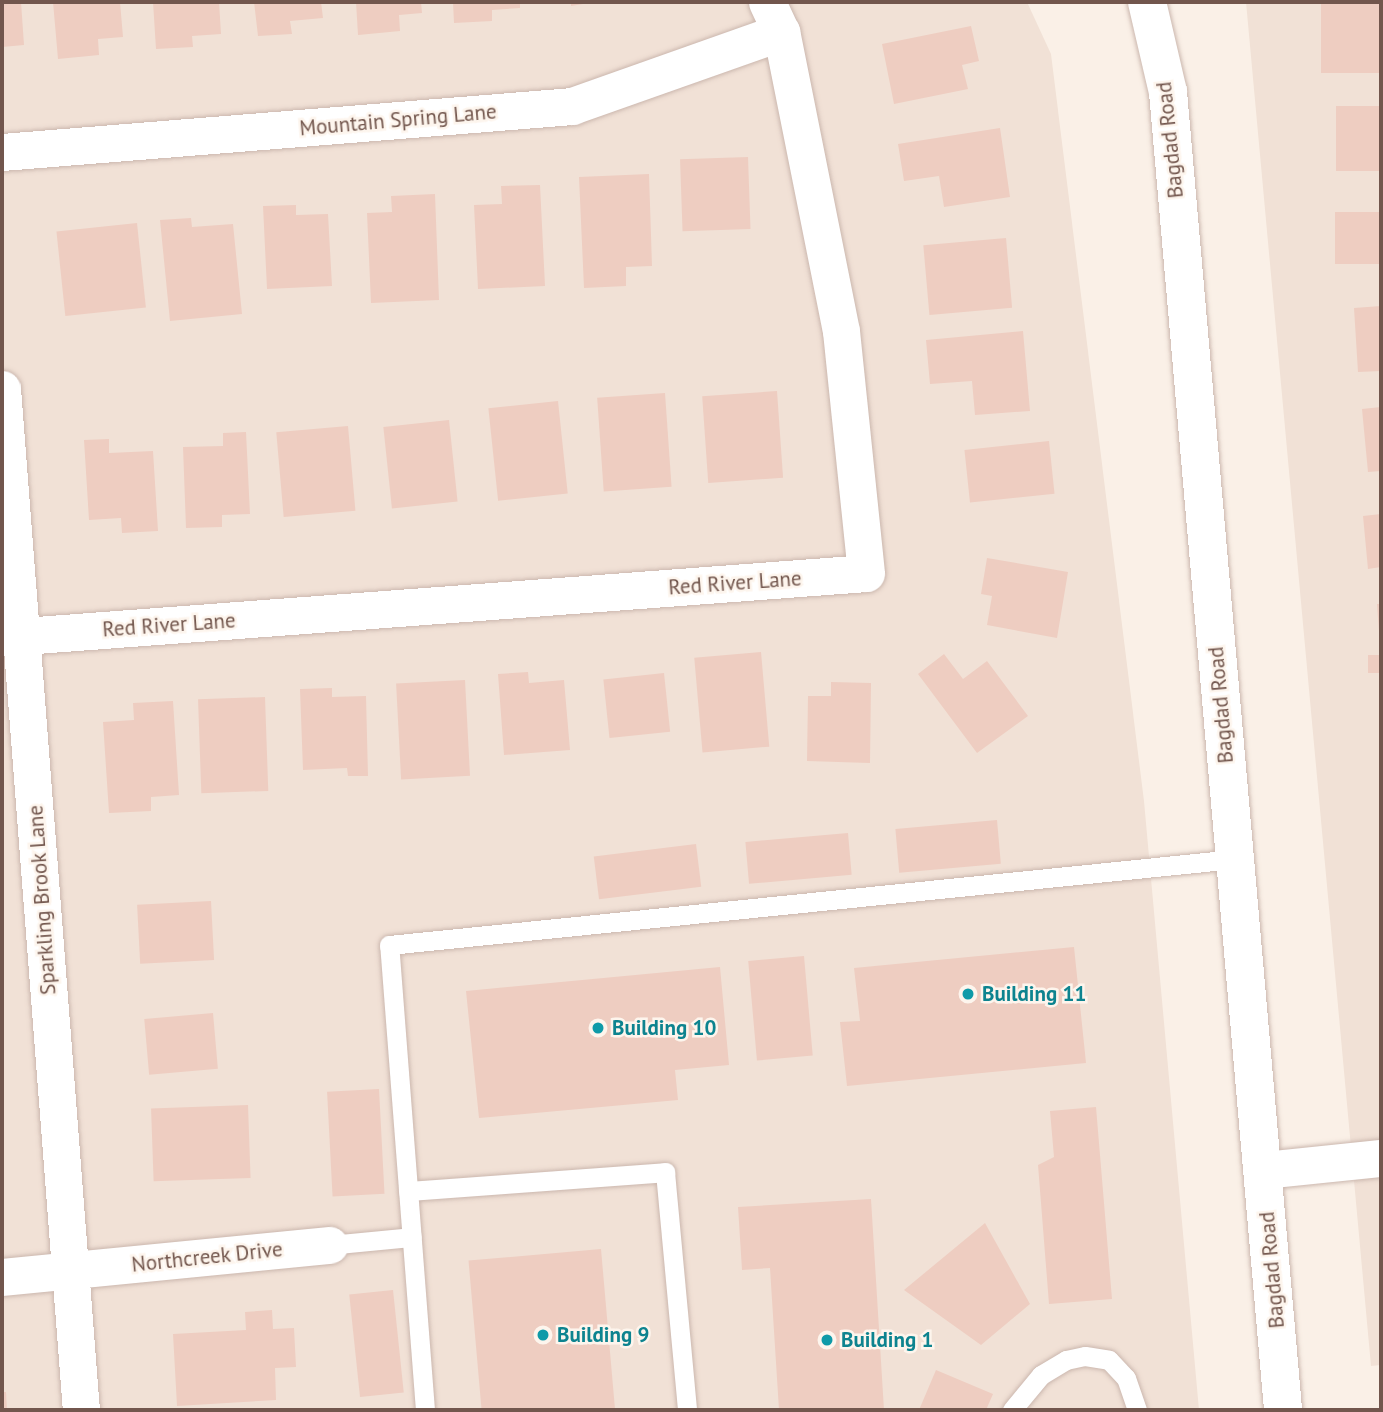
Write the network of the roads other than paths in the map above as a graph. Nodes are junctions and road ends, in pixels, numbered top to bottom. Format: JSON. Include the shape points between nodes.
{"nodes":[{"id":1,"x":1147,"y":2,"type":"edge"},
{"id":2,"x":774,"y":17,"type":"edge"},
{"id":3,"x":2,"y":152,"type":"edge"},
{"id":4,"x":2,"y":389,"type":"edge"},
{"id":5,"x":23,"y":636,"type":"junction"},
{"id":6,"x":1234,"y":859,"type":"junction"},
{"id":7,"x":1381,"y":1158,"type":"edge"},
{"id":8,"x":1264,"y":1170,"type":"junction"},
{"id":9,"x":408,"y":1191,"type":"junction"},
{"id":10,"x":412,"y":1237,"type":"junction"},
{"id":11,"x":329,"y":1245,"type":"joint"},
{"id":12,"x":68,"y":1270,"type":"junction"},
{"id":13,"x":2,"y":1277,"type":"edge"},
{"id":14,"x":81,"y":1410,"type":"edge"},
{"id":15,"x":425,"y":1410,"type":"edge"},
{"id":16,"x":687,"y":1410,"type":"edge"},
{"id":17,"x":1012,"y":1410,"type":"edge"},
{"id":18,"x":1136,"y":1410,"type":"edge"},
{"id":19,"x":1283,"y":1410,"type":"edge"}],
"edges":[{"from":1,"to":6,"type":"street","name":"Bagdad Road","via":[[1168,92]]},
{"from":2,"to":3,"type":"street","name":"Mountain Spring Lane","via":[[572,106]]},
{"from":2,"to":5,"type":"street","name":"Red River Lane","via":[[841,331],[866,573]]},
{"from":4,"to":5,"type":"street","name":"Sparkling Brook Lane"},
{"from":5,"to":12,"type":"street","name":"Sparkling Brook Lane"},
{"from":6,"to":8,"type":"street","name":"Bagdad Road"},
{"from":6,"to":9,"type":"lane","via":[[389,945]]},
{"from":7,"to":8,"type":"street"},
{"from":8,"to":19,"type":"street","name":"Bagdad Road"},
{"from":9,"to":10,"type":"lane"},
{"from":9,"to":16,"type":"lane","via":[[665,1172]]},
{"from":10,"to":11,"type":"lane","name":"Northcreek Drive"},
{"from":10,"to":15,"type":"lane"},
{"from":11,"to":12,"type":"street","name":"Northcreek Drive"},
{"from":12,"to":13,"type":"street","name":"Northcreek Drive"},
{"from":12,"to":14,"type":"street","name":"Sparkling Brook Lane"},
{"from":17,"to":18,"type":"lane","via":[[1041,1374],[1085,1356],[1109,1360],[1126,1378]]}]}
